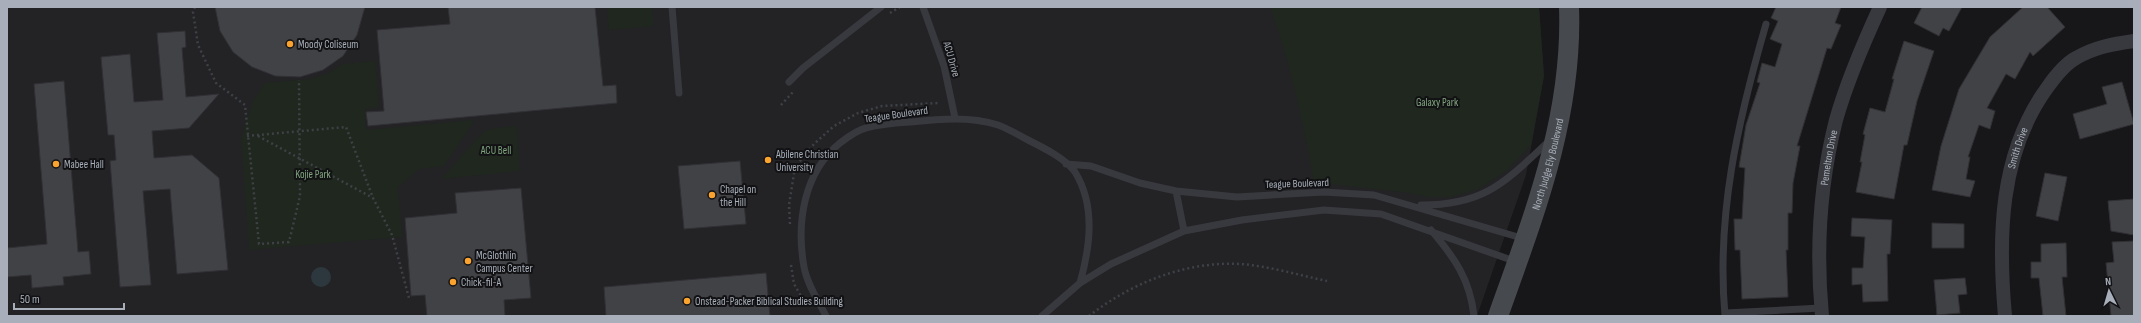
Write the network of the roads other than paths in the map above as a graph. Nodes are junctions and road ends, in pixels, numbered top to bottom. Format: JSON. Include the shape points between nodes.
{"nodes":[{"id":1,"x":672,"y":7,"type":"edge"},
{"id":2,"x":879,"y":7,"type":"edge"},
{"id":3,"x":923,"y":7,"type":"edge"},
{"id":4,"x":1569,"y":7,"type":"edge"},
{"id":5,"x":1880,"y":7,"type":"edge"},
{"id":6,"x":1766,"y":24,"type":"dead end"},
{"id":7,"x":2134,"y":41,"type":"edge"},
{"id":8,"x":789,"y":82,"type":"dead end"},
{"id":9,"x":679,"y":93,"type":"dead end"},
{"id":10,"x":955,"y":118,"type":"junction"},
{"id":11,"x":1556,"y":135,"type":"junction"},
{"id":12,"x":1066,"y":164,"type":"junction"},
{"id":13,"x":1176,"y":191,"type":"junction"},
{"id":14,"x":1414,"y":205,"type":"junction"},
{"id":15,"x":1430,"y":230,"type":"junction"},
{"id":16,"x":1184,"y":231,"type":"junction"},
{"id":17,"x":1527,"y":240,"type":"junction"},
{"id":18,"x":1517,"y":262,"type":"junction"},
{"id":19,"x":1080,"y":283,"type":"junction"},
{"id":20,"x":1821,"y":312,"type":"edge"},
{"id":21,"x":1725,"y":314,"type":"edge"},
{"id":22,"x":826,"y":316,"type":"edge"},
{"id":23,"x":1042,"y":316,"type":"edge"},
{"id":24,"x":1474,"y":316,"type":"edge"},
{"id":25,"x":1498,"y":316,"type":"edge"},
{"id":26,"x":2005,"y":316,"type":"edge"}],
"edges":[{"from":1,"to":9,"type":"lane"},
{"from":2,"to":8,"type":"lane"},
{"from":3,"to":10,"type":"lane","name":"ACU Drive","via":[[944,66]]},
{"from":4,"to":11,"type":"main road","name":"North Judge Ely Boulevard","via":[[1566,85]]},
{"from":5,"to":20,"type":"street","name":"Pemelton Drive","via":[[1857,57],[1836,120],[1825,186],[1820,247]]},
{"from":6,"to":21,"type":"lane","via":[[1746,93],[1732,158],[1722,254]]},
{"from":7,"to":26,"type":"street","name":"Smith Drive","via":[[2104,45],[2075,58],[2052,81],[2033,108],[2017,144],[2005,195],[2000,241]]},
{"from":10,"to":12,"type":"lane","name":"Teague Boulevard","via":[[997,125],[1042,148]]},
{"from":10,"to":22,"type":"lane","name":"Teague Boulevard","via":[[865,128],[849,136],[832,150],[817,168],[808,187],[804,207],[804,267],[810,286]]},
{"from":11,"to":14,"type":"lane","via":[[1491,191],[1463,202]]},
{"from":11,"to":17,"type":"main road","name":"North Judge Ely Boulevard","via":[[1542,195]]},
{"from":12,"to":13,"type":"lane","name":"Teague Boulevard","via":[[1092,166]]},
{"from":12,"to":19,"type":"lane","name":"Teague Boulevard","via":[[1074,172],[1089,214],[1089,247]]},
{"from":13,"to":14,"type":"lane","name":"Teague Boulevard","via":[[1237,197],[1324,192],[1374,195]]},
{"from":13,"to":16,"type":"lane"},
{"from":14,"to":17,"type":"lane","name":"Teague Boulevard"},
{"from":15,"to":16,"type":"lane","via":[[1381,214],[1324,210],[1242,220]]},
{"from":15,"to":18,"type":"lane"},
{"from":15,"to":24,"type":"lane","via":[[1454,257],[1466,281]]},
{"from":16,"to":19,"type":"lane","via":[[1111,264]]},
{"from":17,"to":18,"type":"main road","name":"North Judge Ely Boulevard"},
{"from":18,"to":25,"type":"main road","name":"North Judge Ely Boulevard"},
{"from":19,"to":23,"type":"lane"},
{"from":20,"to":21,"type":"lane"}]}
